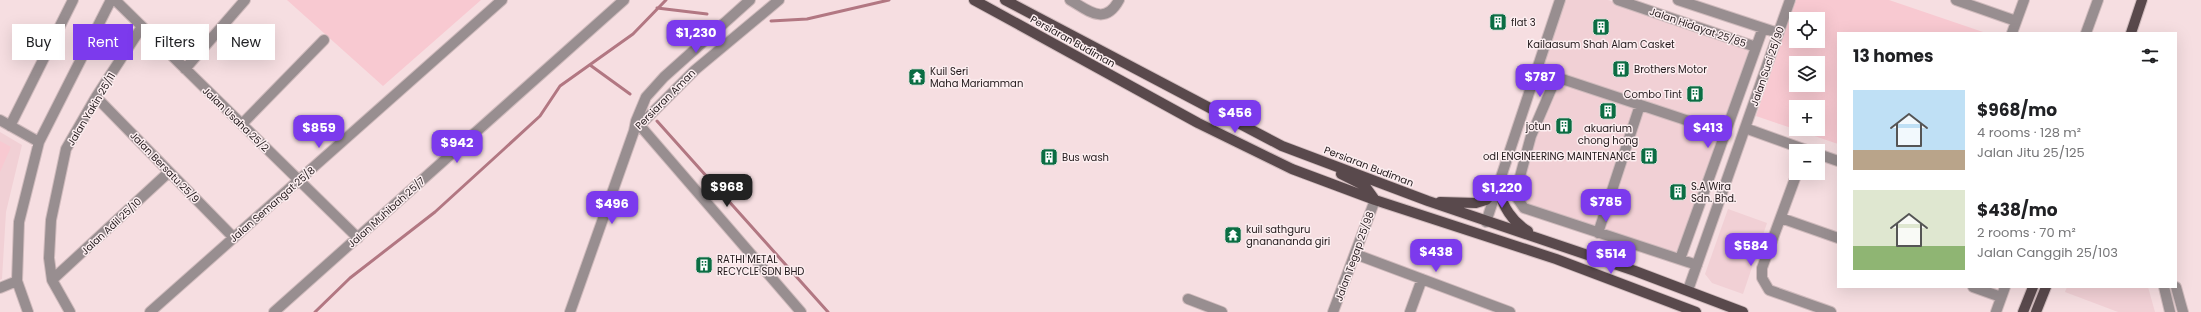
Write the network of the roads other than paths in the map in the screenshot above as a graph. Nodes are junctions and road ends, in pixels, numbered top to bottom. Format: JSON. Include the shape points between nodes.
{"nodes":[{"id":1,"x":73,"y":0,"type":"edge"},
{"id":2,"x":111,"y":0,"type":"edge"},
{"id":3,"x":115,"y":0,"type":"edge"},
{"id":4,"x":246,"y":0,"type":"edge"},
{"id":5,"x":502,"y":0,"type":"edge"},
{"id":6,"x":624,"y":0,"type":"edge"},
{"id":7,"x":750,"y":0,"type":"edge"},
{"id":8,"x":779,"y":0,"type":"edge"},
{"id":9,"x":974,"y":0,"type":"edge"},
{"id":10,"x":1005,"y":0,"type":"edge"},
{"id":11,"x":1070,"y":0,"type":"edge"},
{"id":12,"x":1119,"y":0,"type":"edge"},
{"id":13,"x":1560,"y":0,"type":"edge"},
{"id":14,"x":1618,"y":0,"type":"edge"},
{"id":15,"x":1678,"y":0,"type":"edge"},
{"id":16,"x":1790,"y":0,"type":"edge"},
{"id":17,"x":1956,"y":0,"type":"edge"},
{"id":18,"x":2024,"y":0,"type":"edge"},
{"id":19,"x":2098,"y":0,"type":"edge"},
{"id":20,"x":2142,"y":0,"type":"edge"},
{"id":21,"x":2016,"y":21,"type":"junction"},
{"id":22,"x":141,"y":28,"type":"joint"},
{"id":23,"x":1763,"y":28,"type":"junction"},
{"id":24,"x":2012,"y":32,"type":"edge"},
{"id":25,"x":2086,"y":32,"type":"edge"},
{"id":26,"x":2131,"y":32,"type":"edge"},
{"id":27,"x":1778,"y":33,"type":"junction"},
{"id":28,"x":324,"y":40,"type":"dead end"},
{"id":29,"x":1756,"y":47,"type":"junction"},
{"id":30,"x":175,"y":60,"type":"edge"},
{"id":31,"x":185,"y":69,"type":"junction"},
{"id":32,"x":1538,"y":71,"type":"junction"},
{"id":33,"x":1556,"y":78,"type":"junction"},
{"id":34,"x":96,"y":97,"type":"junction"},
{"id":35,"x":1640,"y":105,"type":"junction"},
{"id":36,"x":0,"y":120,"type":"edge"},
{"id":37,"x":242,"y":124,"type":"junction"},
{"id":38,"x":637,"y":125,"type":"junction"},
{"id":39,"x":10,"y":126,"type":"junction"},
{"id":40,"x":1745,"y":128,"type":"junction"},
{"id":41,"x":1725,"y":133,"type":"junction"},
{"id":42,"x":39,"y":142,"type":"junction"},
{"id":43,"x":1789,"y":144,"type":"edge"},
{"id":44,"x":1282,"y":146,"type":"junction"},
{"id":45,"x":1825,"y":156,"type":"edge"},
{"id":46,"x":1837,"y":161,"type":"edge"},
{"id":47,"x":169,"y":172,"type":"junction"},
{"id":48,"x":1795,"y":180,"type":"edge"},
{"id":49,"x":300,"y":181,"type":"junction"},
{"id":50,"x":1497,"y":188,"type":"junction"},
{"id":51,"x":1375,"y":200,"type":"junction"},
{"id":52,"x":1428,"y":201,"type":"junction"},
{"id":53,"x":1781,"y":218,"type":"junction"},
{"id":54,"x":1486,"y":222,"type":"junction"},
{"id":55,"x":1598,"y":232,"type":"junction"},
{"id":56,"x":234,"y":238,"type":"junction"},
{"id":57,"x":358,"y":238,"type":"junction"},
{"id":58,"x":1837,"y":238,"type":"edge"},
{"id":59,"x":1545,"y":241,"type":"junction"},
{"id":60,"x":1354,"y":254,"type":"junction"},
{"id":61,"x":1556,"y":259,"type":"junction"},
{"id":62,"x":1680,"y":259,"type":"junction"},
{"id":63,"x":1697,"y":265,"type":"junction"},
{"id":64,"x":1422,"y":279,"type":"junction"},
{"id":65,"x":52,"y":280,"type":"junction"},
{"id":66,"x":17,"y":281,"type":"junction"},
{"id":67,"x":0,"y":288,"type":"edge"},
{"id":68,"x":1976,"y":288,"type":"edge"},
{"id":69,"x":2005,"y":288,"type":"edge"},
{"id":70,"x":2033,"y":288,"type":"edge"},
{"id":71,"x":2046,"y":288,"type":"edge"},
{"id":72,"x":2164,"y":288,"type":"edge"},
{"id":73,"x":2176,"y":288,"type":"edge"},
{"id":74,"x":1688,"y":290,"type":"junction"},
{"id":75,"x":2001,"y":297,"type":"junction"},
{"id":76,"x":1188,"y":299,"type":"dead end"},
{"id":77,"x":28,"y":312,"type":"edge"},
{"id":78,"x":70,"y":312,"type":"edge"},
{"id":79,"x":150,"y":312,"type":"edge"},
{"id":80,"x":274,"y":312,"type":"edge"},
{"id":81,"x":570,"y":312,"type":"edge"},
{"id":82,"x":801,"y":312,"type":"edge"},
{"id":83,"x":1222,"y":312,"type":"edge"},
{"id":84,"x":1333,"y":312,"type":"edge"},
{"id":85,"x":1410,"y":312,"type":"edge"},
{"id":86,"x":1510,"y":312,"type":"edge"},
{"id":87,"x":1696,"y":312,"type":"edge"},
{"id":88,"x":1742,"y":312,"type":"edge"},
{"id":89,"x":1831,"y":312,"type":"edge"},
{"id":90,"x":1996,"y":312,"type":"edge"},
{"id":91,"x":2023,"y":312,"type":"edge"},
{"id":92,"x":2036,"y":312,"type":"edge"},
{"id":93,"x":2170,"y":312,"type":"edge"},
{"id":94,"x":2184,"y":312,"type":"edge"}],
"edges":[{"from":1,"to":39,"type":"street"},
{"from":2,"to":42,"type":"street"},
{"from":3,"to":22,"type":"street","name":"Jalan Usaha 25/2"},
{"from":4,"to":31,"type":"street"},
{"from":5,"to":49,"type":"street","name":"Jalan Semangat 25/8"},
{"from":6,"to":57,"type":"street","name":"Jalan Muhibah 25/7"},
{"from":7,"to":38,"type":"street","name":"Persiaran Aman","via":[[664,77],[646,97]]},
{"from":8,"to":38,"type":"street","name":"Persiaran Aman","via":[[695,70]]},
{"from":9,"to":51,"type":"main road","name":"Persiaran Budiman","via":[[1198,123],[1292,169]]},
{"from":10,"to":44,"type":"main road","name":"Persiaran Budiman"},
{"from":11,"to":12,"type":"street","via":[[1097,15],[1106,14],[1114,9]]},
{"from":13,"to":32,"type":"street"},
{"from":14,"to":29,"type":"street","name":"Jalan Hidayat 25/85"},
{"from":15,"to":23,"type":"street"},
{"from":16,"to":27,"type":"street","name":"Jalan Suci 25/90"},
{"from":17,"to":21,"type":"street"},
{"from":18,"to":21,"type":"street"},
{"from":19,"to":25,"type":"street"},
{"from":20,"to":26,"type":"main road"},
{"from":21,"to":24,"type":"street"},
{"from":22,"to":34,"type":"street","name":"Jalan Yakin 25/11"},
{"from":23,"to":27,"type":"street"},
{"from":23,"to":29,"type":"street"},
{"from":27,"to":40,"type":"street","name":"Jalan Suci 25/90"},
{"from":28,"to":37,"type":"street"},
{"from":29,"to":41,"type":"street"},
{"from":30,"to":31,"type":"street","name":"Jalan Usaha 25/2"},
{"from":31,"to":37,"type":"street","name":"Jalan Usaha 25/2"},
{"from":32,"to":33,"type":"street"},
{"from":32,"to":50,"type":"street"},
{"from":33,"to":35,"type":"street"},
{"from":33,"to":55,"type":"street","via":[[1532,136],[1515,195],[1524,208]]},
{"from":34,"to":47,"type":"street","name":"Jalan Bersatu 25/9"},
{"from":34,"to":65,"type":"street","name":"Jalan Yakin 25/11","via":[[66,149],[51,220],[49,258]]},
{"from":35,"to":41,"type":"street"},
{"from":35,"to":55,"type":"street"},
{"from":36,"to":39,"type":"street"},
{"from":37,"to":49,"type":"street","name":"Jalan Usaha 25/2"},
{"from":38,"to":81,"type":"street"},
{"from":38,"to":82,"type":"street"},
{"from":39,"to":42,"type":"street"},
{"from":40,"to":43,"type":"street"},
{"from":40,"to":63,"type":"street","name":"Jalan Suci 25/90"},
{"from":41,"to":62,"type":"street"},
{"from":42,"to":66,"type":"street","via":[[19,222]]},
{"from":44,"to":51,"type":"main road","via":[[1365,186]]},
{"from":44,"to":52,"type":"main road","name":"Persiaran Budiman"},
{"from":45,"to":46,"type":"street"},
{"from":47,"to":56,"type":"street","name":"Jalan Bersatu 25/9"},
{"from":47,"to":65,"type":"street","name":"Jalan Adil 25/10"},
{"from":48,"to":53,"type":"street"},
{"from":49,"to":56,"type":"street","name":"Jalan Semangat 25/8"},
{"from":49,"to":57,"type":"street","name":"Jalan Usaha 25/2"},
{"from":50,"to":52,"type":"main road","via":[[1486,200],[1476,202]]},
{"from":50,"to":54,"type":"street"},
{"from":50,"to":59,"type":"main road","via":[[1506,211],[1518,226]]},
{"from":51,"to":60,"type":"street","name":"Jalan Tegap 25/98"},
{"from":51,"to":61,"type":"main road","name":"Persiaran Budiman"},
{"from":52,"to":54,"type":"main road","name":"Persiaran Budiman"},
{"from":53,"to":58,"type":"street"},
{"from":53,"to":89,"type":"street","via":[[1762,268],[1762,278],[1769,290]]},
{"from":54,"to":59,"type":"main road","name":"Persiaran Budiman"},
{"from":54,"to":61,"type":"main road","via":[[1489,231]]},
{"from":55,"to":62,"type":"street"},
{"from":56,"to":79,"type":"street","name":"Jalan Semangat 25/8"},
{"from":57,"to":80,"type":"street","name":"Jalan Muhibah 25/7"},
{"from":59,"to":74,"type":"main road","name":"Persiaran Budiman"},
{"from":60,"to":64,"type":"street"},
{"from":60,"to":84,"type":"street","name":"Jalan Tegap 25/98"},
{"from":61,"to":87,"type":"main road","name":"Persiaran Budiman"},
{"from":62,"to":63,"type":"street"},
{"from":63,"to":74,"type":"street","name":"Jalan Suci 25/90"},
{"from":64,"to":85,"type":"street"},
{"from":64,"to":86,"type":"street"},
{"from":65,"to":78,"type":"street","name":"Jalan Yakin 25/11"},
{"from":66,"to":67,"type":"street"},
{"from":66,"to":77,"type":"street"},
{"from":68,"to":75,"type":"street"},
{"from":69,"to":75,"type":"street"},
{"from":70,"to":91,"type":"main road"},
{"from":71,"to":92,"type":"main road"},
{"from":72,"to":93,"type":"street"},
{"from":73,"to":94,"type":"street"},
{"from":74,"to":88,"type":"main road","name":"Persiaran Budiman"},
{"from":75,"to":90,"type":"street"},
{"from":76,"to":83,"type":"street"}]}
